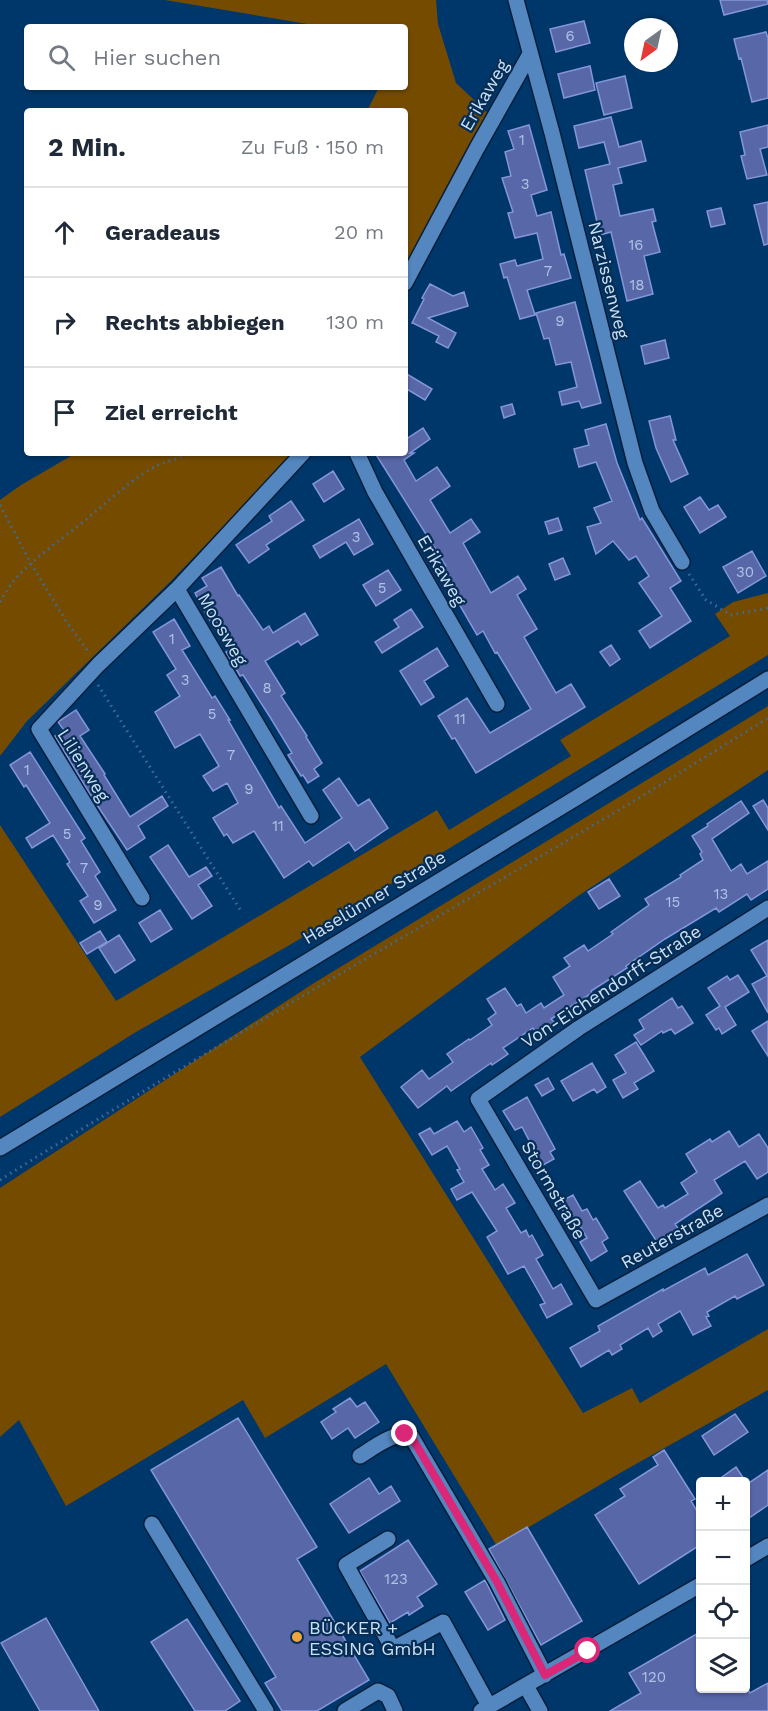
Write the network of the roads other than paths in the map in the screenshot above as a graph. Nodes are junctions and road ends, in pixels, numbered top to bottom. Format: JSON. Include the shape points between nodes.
{"nodes":[{"id":1,"x":516,"y":0,"type":"edge"},
{"id":2,"x":530,"y":54,"type":"junction"},
{"id":3,"x":408,"y":277,"type":"edge"},
{"id":4,"x":300,"y":456,"type":"edge"},
{"id":5,"x":358,"y":456,"type":"edge"},
{"id":6,"x":682,"y":562,"type":"road end"},
{"id":7,"x":177,"y":589,"type":"junction"},
{"id":8,"x":768,"y":678,"type":"edge"},
{"id":9,"x":497,"y":704,"type":"dead end"},
{"id":10,"x":311,"y":816,"type":"dead end"},
{"id":11,"x":142,"y":898,"type":"dead end"},
{"id":12,"x":768,"y":908,"type":"edge"},
{"id":13,"x":478,"y":1099,"type":"joint"},
{"id":14,"x":0,"y":1148,"type":"edge"},
{"id":15,"x":768,"y":1205,"type":"edge"},
{"id":16,"x":596,"y":1300,"type":"joint"},
{"id":17,"x":360,"y":1456,"type":"dead end"},
{"id":18,"x":152,"y":1524,"type":"dead end"},
{"id":19,"x":388,"y":1539,"type":"dead end"},
{"id":20,"x":768,"y":1546,"type":"edge"},
{"id":21,"x":750,"y":1557,"type":"edge"},
{"id":22,"x":696,"y":1587,"type":"edge"},
{"id":23,"x":545,"y":1675,"type":"junction"},
{"id":24,"x":526,"y":1686,"type":"junction"},
{"id":25,"x":485,"y":1709,"type":"edge"},
{"id":26,"x":266,"y":1711,"type":"edge"},
{"id":27,"x":345,"y":1711,"type":"edge"},
{"id":28,"x":395,"y":1711,"type":"edge"},
{"id":29,"x":540,"y":1711,"type":"edge"}],
"edges":[{"from":1,"to":2,"type":"street","name":"Narzissenweg"},
{"from":2,"to":3,"type":"street","name":"Erikaweg"},
{"from":2,"to":6,"type":"street","name":"Narzissenweg","via":[[635,463],[652,511]]},
{"from":4,"to":7,"type":"street","name":"Moosweg"},
{"from":5,"to":9,"type":"street","name":"Erikaweg","via":[[375,492]]},
{"from":7,"to":10,"type":"street","name":"Moosweg"},
{"from":7,"to":11,"type":"street","name":"Lilienweg","via":[[39,729]]},
{"from":8,"to":14,"type":"street","name":"Haselünner Straße"},
{"from":12,"to":13,"type":"street","name":"Von-Eichendorff-Straße","via":[[579,1028]]},
{"from":13,"to":16,"type":"street","name":"Stormstraße"},
{"from":15,"to":16,"type":"street","name":"Reuterstraße"},
{"from":17,"to":23,"type":"street","via":[[397,1435],[411,1436],[497,1582]]},
{"from":18,"to":26,"type":"street"},
{"from":19,"to":25,"type":"street","via":[[346,1565],[393,1648],[443,1622]]},
{"from":20,"to":21,"type":"street"},
{"from":22,"to":23,"type":"street"},
{"from":23,"to":24,"type":"street"},
{"from":24,"to":25,"type":"street"},
{"from":24,"to":29,"type":"street"},
{"from":27,"to":28,"type":"street","via":[[378,1691],[388,1696]]}]}
